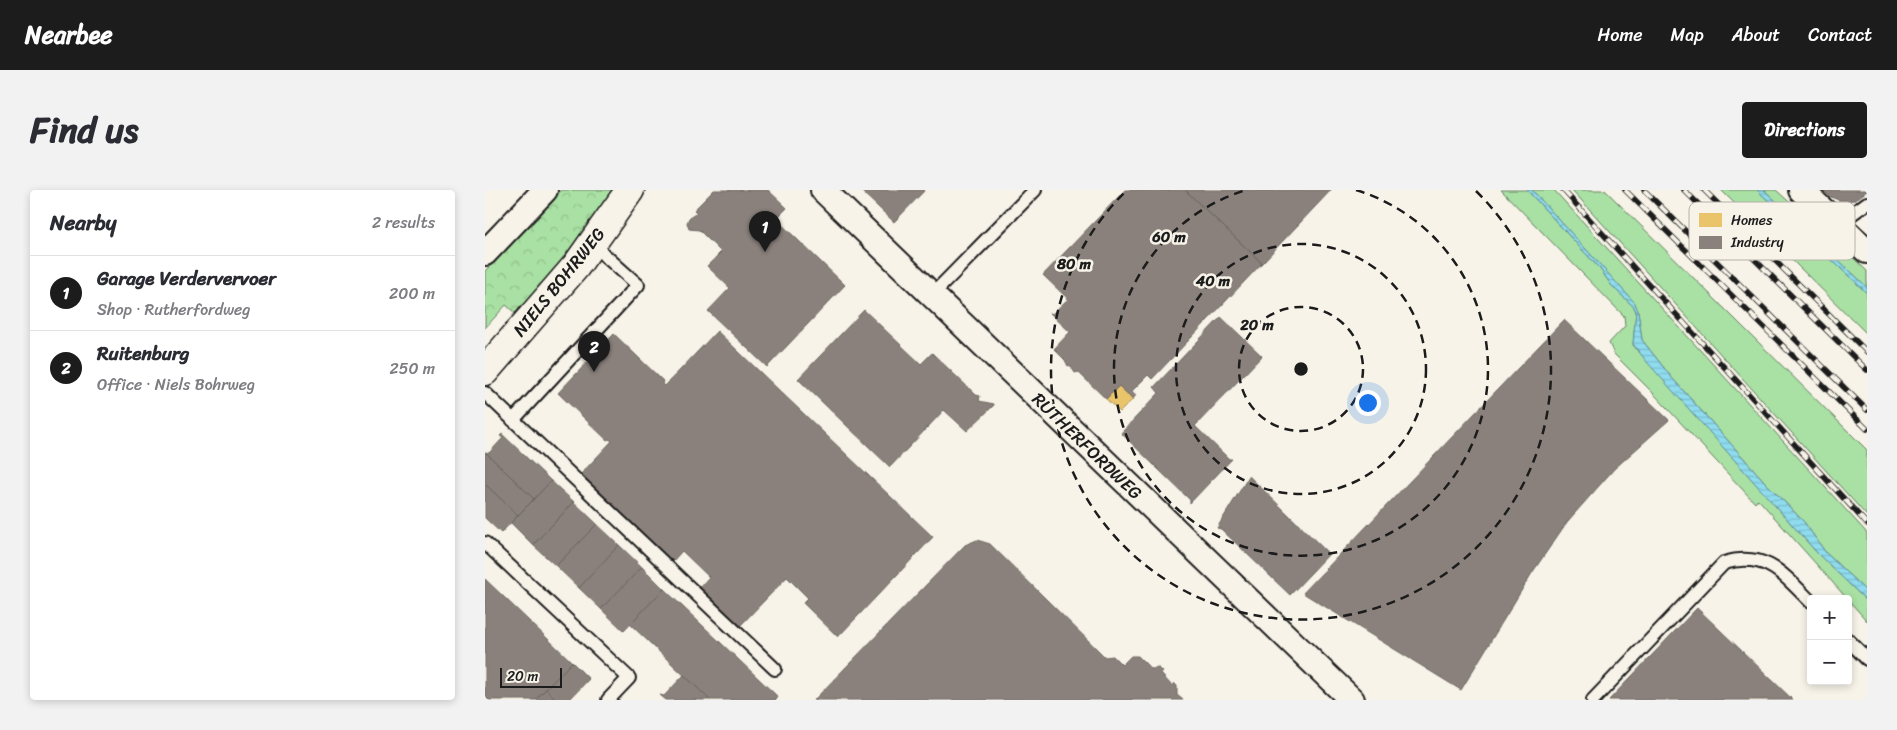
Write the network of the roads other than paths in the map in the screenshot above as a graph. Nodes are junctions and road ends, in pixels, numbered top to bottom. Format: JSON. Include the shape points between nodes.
{"nodes":[{"id":1,"x":545,"y":190,"type":"edge"},
{"id":2,"x":630,"y":190,"type":"edge"},
{"id":3,"x":823,"y":190,"type":"edge"},
{"id":4,"x":1035,"y":190,"type":"edge"},
{"id":5,"x":1801,"y":190,"type":"edge"},
{"id":6,"x":1814,"y":202,"type":"edge"},
{"id":7,"x":1867,"y":203,"type":"edge"},
{"id":8,"x":1855,"y":212,"type":"edge"},
{"id":9,"x":1855,"y":239,"type":"edge"},
{"id":10,"x":592,"y":244,"type":"junction"},
{"id":11,"x":1867,"y":249,"type":"edge"},
{"id":12,"x":485,"y":253,"type":"edge"},
{"id":13,"x":931,"y":296,"type":"junction"},
{"id":14,"x":485,"y":371,"type":"edge"},
{"id":15,"x":485,"y":393,"type":"edge"},
{"id":16,"x":513,"y":420,"type":"junction"},
{"id":17,"x":485,"y":543,"type":"edge"},
{"id":18,"x":1807,"y":598,"type":"edge"},
{"id":19,"x":1852,"y":644,"type":"edge"},
{"id":20,"x":1867,"y":659,"type":"edge"},
{"id":21,"x":775,"y":669,"type":"dead end"},
{"id":22,"x":608,"y":700,"type":"edge"},
{"id":23,"x":1352,"y":700,"type":"edge"},
{"id":24,"x":1593,"y":700,"type":"edge"}],
"edges":[{"from":1,"to":12,"type":"street"},
{"from":2,"to":10,"type":"street","name":"NIELS BOHRWEG"},
{"from":3,"to":13,"type":"street","name":"RUTHERFORDWEG"},
{"from":4,"to":13,"type":"lane"},
{"from":5,"to":6,"type":"street"},
{"from":7,"to":8,"type":"lane"},
{"from":9,"to":11,"type":"street"},
{"from":10,"to":14,"type":"street","name":"NIELS BOHRWEG"},
{"from":10,"to":16,"type":"lane","via":[[638,285]]},
{"from":13,"to":23,"type":"street","name":"RUTHERFORDWEG"},
{"from":15,"to":16,"type":"lane"},
{"from":16,"to":21,"type":"lane"},
{"from":17,"to":22,"type":"lane","via":[[629,678]]},
{"from":18,"to":24,"type":"lane","via":[[1783,575],[1762,562],[1742,558],[1724,563]]},
{"from":19,"to":20,"type":"lane"}]}
